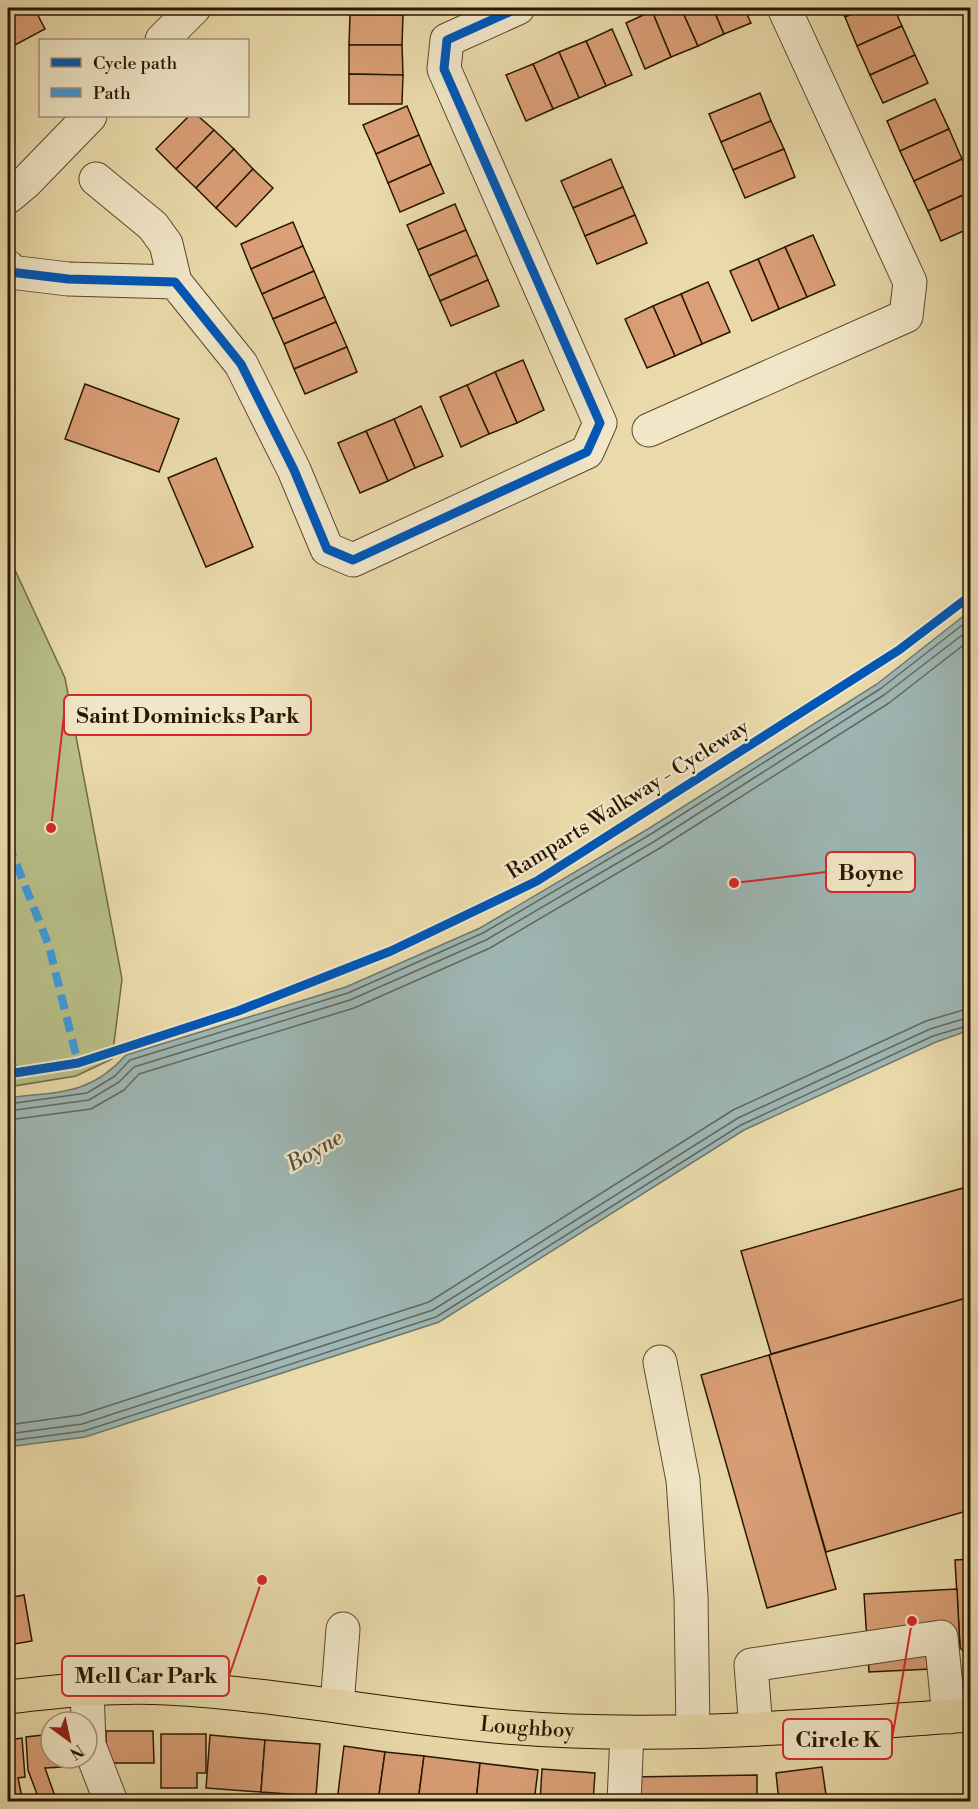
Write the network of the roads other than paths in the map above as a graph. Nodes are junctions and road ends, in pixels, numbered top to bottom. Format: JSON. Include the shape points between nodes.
{"nodes":[{"id":1,"x":194,"y":8,"type":"edge"},
{"id":2,"x":518,"y":8,"type":"edge"},
{"id":3,"x":784,"y":8,"type":"edge"},
{"id":4,"x":163,"y":39,"type":"edge"},
{"id":5,"x":89,"y":117,"type":"edge"},
{"id":6,"x":96,"y":179,"type":"dead end"},
{"id":7,"x":8,"y":197,"type":"edge"},
{"id":8,"x":8,"y":267,"type":"edge"},
{"id":9,"x":175,"y":282,"type":"junction"},
{"id":10,"x":649,"y":430,"type":"dead end"},
{"id":11,"x":660,"y":1362,"type":"dead end"},
{"id":12,"x":343,"y":1629,"type":"dead end"},
{"id":13,"x":87,"y":1689,"type":"junction"},
{"id":14,"x":8,"y":1697,"type":"edge"},
{"id":15,"x":337,"y":1705,"type":"junction"},
{"id":16,"x":960,"y":1716,"type":"edge"},
{"id":17,"x":756,"y":1729,"type":"junction"},
{"id":18,"x":693,"y":1731,"type":"junction"},
{"id":19,"x":627,"y":1733,"type":"junction"},
{"id":20,"x":111,"y":1802,"type":"edge"},
{"id":21,"x":624,"y":1802,"type":"edge"}],
"edges":[{"from":1,"to":4,"type":"street"},
{"from":2,"to":9,"type":"street","via":[[447,40],[444,69],[600,423],[587,452],[353,560],[327,549],[294,470],[241,364]]},
{"from":3,"to":10,"type":"street","via":[[910,282],[906,316]]},
{"from":5,"to":7,"type":"street"},
{"from":6,"to":9,"type":"street","via":[[153,226],[166,244]]},
{"from":8,"to":9,"type":"street","via":[[10,272],[68,279]]},
{"from":11,"to":18,"type":"street","via":[[683,1480],[691,1597]]},
{"from":12,"to":15,"type":"street"},
{"from":13,"to":14,"type":"main road","name":"Loughboy"},
{"from":13,"to":15,"type":"main road","name":"Loughboy","via":[[165,1688]]},
{"from":13,"to":20,"type":"street","via":[[89,1745]]},
{"from":15,"to":19,"type":"main road","name":"Loughboy","via":[[495,1726]]},
{"from":16,"to":17,"type":"main road","name":"Loughboy"},
{"from":16,"to":17,"type":"street","via":[[941,1637],[751,1665]]},
{"from":17,"to":18,"type":"main road","name":"Loughboy"},
{"from":18,"to":19,"type":"main road","name":"Loughboy"},
{"from":19,"to":21,"type":"street"}]}
